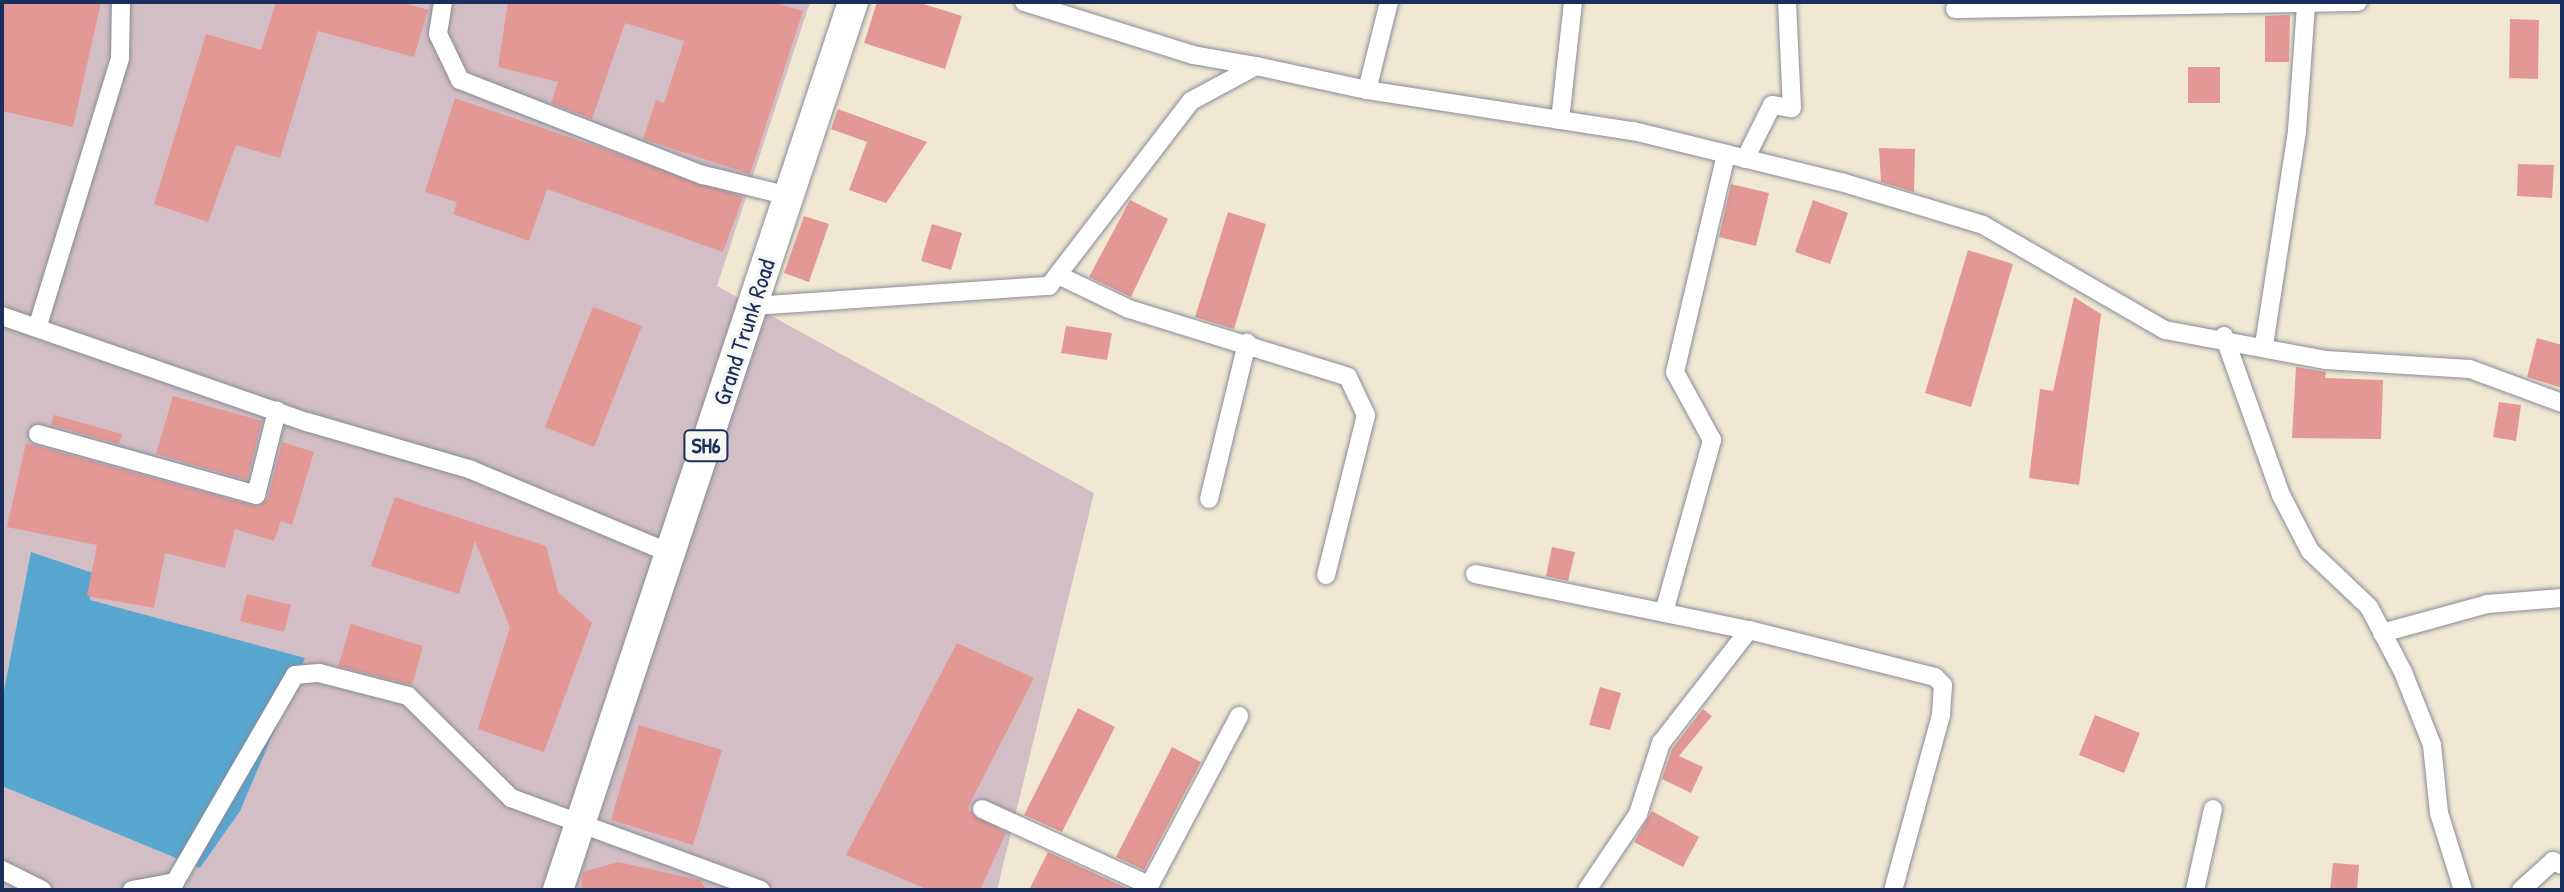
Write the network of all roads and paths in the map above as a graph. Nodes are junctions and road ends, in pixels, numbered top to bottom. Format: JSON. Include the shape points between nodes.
{"nodes":[{"id":1,"x":121,"y":2,"type":"edge"},
{"id":2,"x":853,"y":2,"type":"edge"},
{"id":3,"x":1024,"y":2,"type":"edge"},
{"id":4,"x":1389,"y":2,"type":"edge"},
{"id":5,"x":1573,"y":2,"type":"edge"},
{"id":6,"x":1787,"y":2,"type":"edge"},
{"id":7,"x":2358,"y":2,"type":"edge"},
{"id":8,"x":438,"y":3,"type":"edge"},
{"id":9,"x":2306,"y":4,"type":"junction"},
{"id":10,"x":1955,"y":9,"type":"dead end"},
{"id":11,"x":1256,"y":66,"type":"junction"},
{"id":12,"x":1367,"y":90,"type":"junction"},
{"id":13,"x":1560,"y":120,"type":"junction"},
{"id":14,"x":1726,"y":154,"type":"junction"},
{"id":15,"x":1745,"y":159,"type":"junction"},
{"id":16,"x":789,"y":196,"type":"junction"},
{"id":17,"x":1058,"y":275,"type":"junction"},
{"id":18,"x":753,"y":306,"type":"junction"},
{"id":19,"x":2,"y":316,"type":"edge"},
{"id":20,"x":38,"y":325,"type":"junction"},
{"id":21,"x":2224,"y":336,"type":"junction"},
{"id":22,"x":1247,"y":343,"type":"junction"},
{"id":23,"x":2264,"y":345,"type":"junction"},
{"id":24,"x":2562,"y":403,"type":"edge"},
{"id":25,"x":277,"y":411,"type":"junction"},
{"id":26,"x":38,"y":434,"type":"dead end"},
{"id":27,"x":1209,"y":499,"type":"dead end"},
{"id":28,"x":670,"y":553,"type":"junction"},
{"id":29,"x":1475,"y":574,"type":"dead end"},
{"id":30,"x":1326,"y":575,"type":"dead end"},
{"id":31,"x":2562,"y":598,"type":"edge"},
{"id":32,"x":1664,"y":612,"type":"junction"},
{"id":33,"x":1749,"y":630,"type":"junction"},
{"id":34,"x":2382,"y":633,"type":"junction"},
{"id":35,"x":1239,"y":716,"type":"dead end"},
{"id":36,"x":982,"y":809,"type":"dead end"},
{"id":37,"x":2213,"y":809,"type":"dead end"},
{"id":38,"x":579,"y":828,"type":"junction"},
{"id":39,"x":2562,"y":865,"type":"edge"},
{"id":40,"x":2,"y":870,"type":"edge"},
{"id":41,"x":1148,"y":888,"type":"edge"},
{"id":42,"x":42,"y":890,"type":"edge"},
{"id":43,"x":132,"y":890,"type":"edge"},
{"id":44,"x":558,"y":890,"type":"edge"},
{"id":45,"x":761,"y":890,"type":"edge"},
{"id":46,"x":1587,"y":890,"type":"edge"},
{"id":47,"x":1893,"y":890,"type":"edge"},
{"id":48,"x":2195,"y":890,"type":"edge"},
{"id":49,"x":2463,"y":890,"type":"edge"},
{"id":50,"x":2521,"y":890,"type":"edge"}],
"edges":[{"from":1,"to":20,"type":"street","via":[[120,58]]},
{"from":2,"to":16,"type":"main road","name":"Grand Trunk Road","number":"SH6"},
{"from":3,"to":11,"type":"street","via":[[1193,55]]},
{"from":4,"to":12,"type":"street"},
{"from":5,"to":13,"type":"street"},
{"from":6,"to":15,"type":"street","via":[[1792,108],[1772,105]]},
{"from":7,"to":9,"type":"street"},
{"from":8,"to":16,"type":"street","via":[[438,34],[460,80],[703,175]]},
{"from":9,"to":10,"type":"street"},
{"from":9,"to":23,"type":"street","via":[[2297,131]]},
{"from":11,"to":12,"type":"street"},
{"from":11,"to":17,"type":"street","via":[[1191,101]]},
{"from":12,"to":13,"type":"street"},
{"from":13,"to":14,"type":"street"},
{"from":14,"to":15,"type":"street"},
{"from":14,"to":32,"type":"street","via":[[1675,372],[1712,440]]},
{"from":15,"to":21,"type":"street","via":[[1983,225],[2165,330]]},
{"from":16,"to":18,"type":"main road","name":"Grand Trunk Road","number":"SH6"},
{"from":17,"to":18,"type":"street","via":[[1049,286]]},
{"from":17,"to":22,"type":"street","via":[[1129,309]]},
{"from":18,"to":28,"type":"main road","name":"Grand Trunk Road","number":"SH6"},
{"from":19,"to":20,"type":"street"},
{"from":20,"to":25,"type":"street"},
{"from":21,"to":23,"type":"street"},
{"from":21,"to":34,"type":"street","via":[[2281,495],[2310,551],[2369,607]]},
{"from":22,"to":27,"type":"street"},
{"from":22,"to":30,"type":"street","via":[[1348,377],[1366,415]]},
{"from":23,"to":24,"type":"street","via":[[2326,360],[2470,369]]},
{"from":25,"to":26,"type":"street","via":[[256,495]]},
{"from":25,"to":28,"type":"street","via":[[469,469]]},
{"from":28,"to":38,"type":"main road","name":"Grand Trunk Road","number":"SH6"},
{"from":29,"to":32,"type":"street"},
{"from":31,"to":34,"type":"street","via":[[2487,604]]},
{"from":32,"to":33,"type":"street"},
{"from":33,"to":46,"type":"street","via":[[1661,743],[1638,814]]},
{"from":33,"to":47,"type":"street","via":[[1943,685]]},
{"from":34,"to":49,"type":"street","via":[[2432,745],[2439,813]]},
{"from":35,"to":41,"type":"street"},
{"from":36,"to":41,"type":"street"},
{"from":37,"to":48,"type":"street"},
{"from":38,"to":43,"type":"street","via":[[511,798],[408,696],[319,673],[295,675],[175,882]]},
{"from":38,"to":44,"type":"main road","name":"Grand Trunk Road","number":"SH6"},
{"from":38,"to":45,"type":"street"},
{"from":39,"to":50,"type":"street","via":[[2553,861]]},
{"from":40,"to":42,"type":"street"}]}
